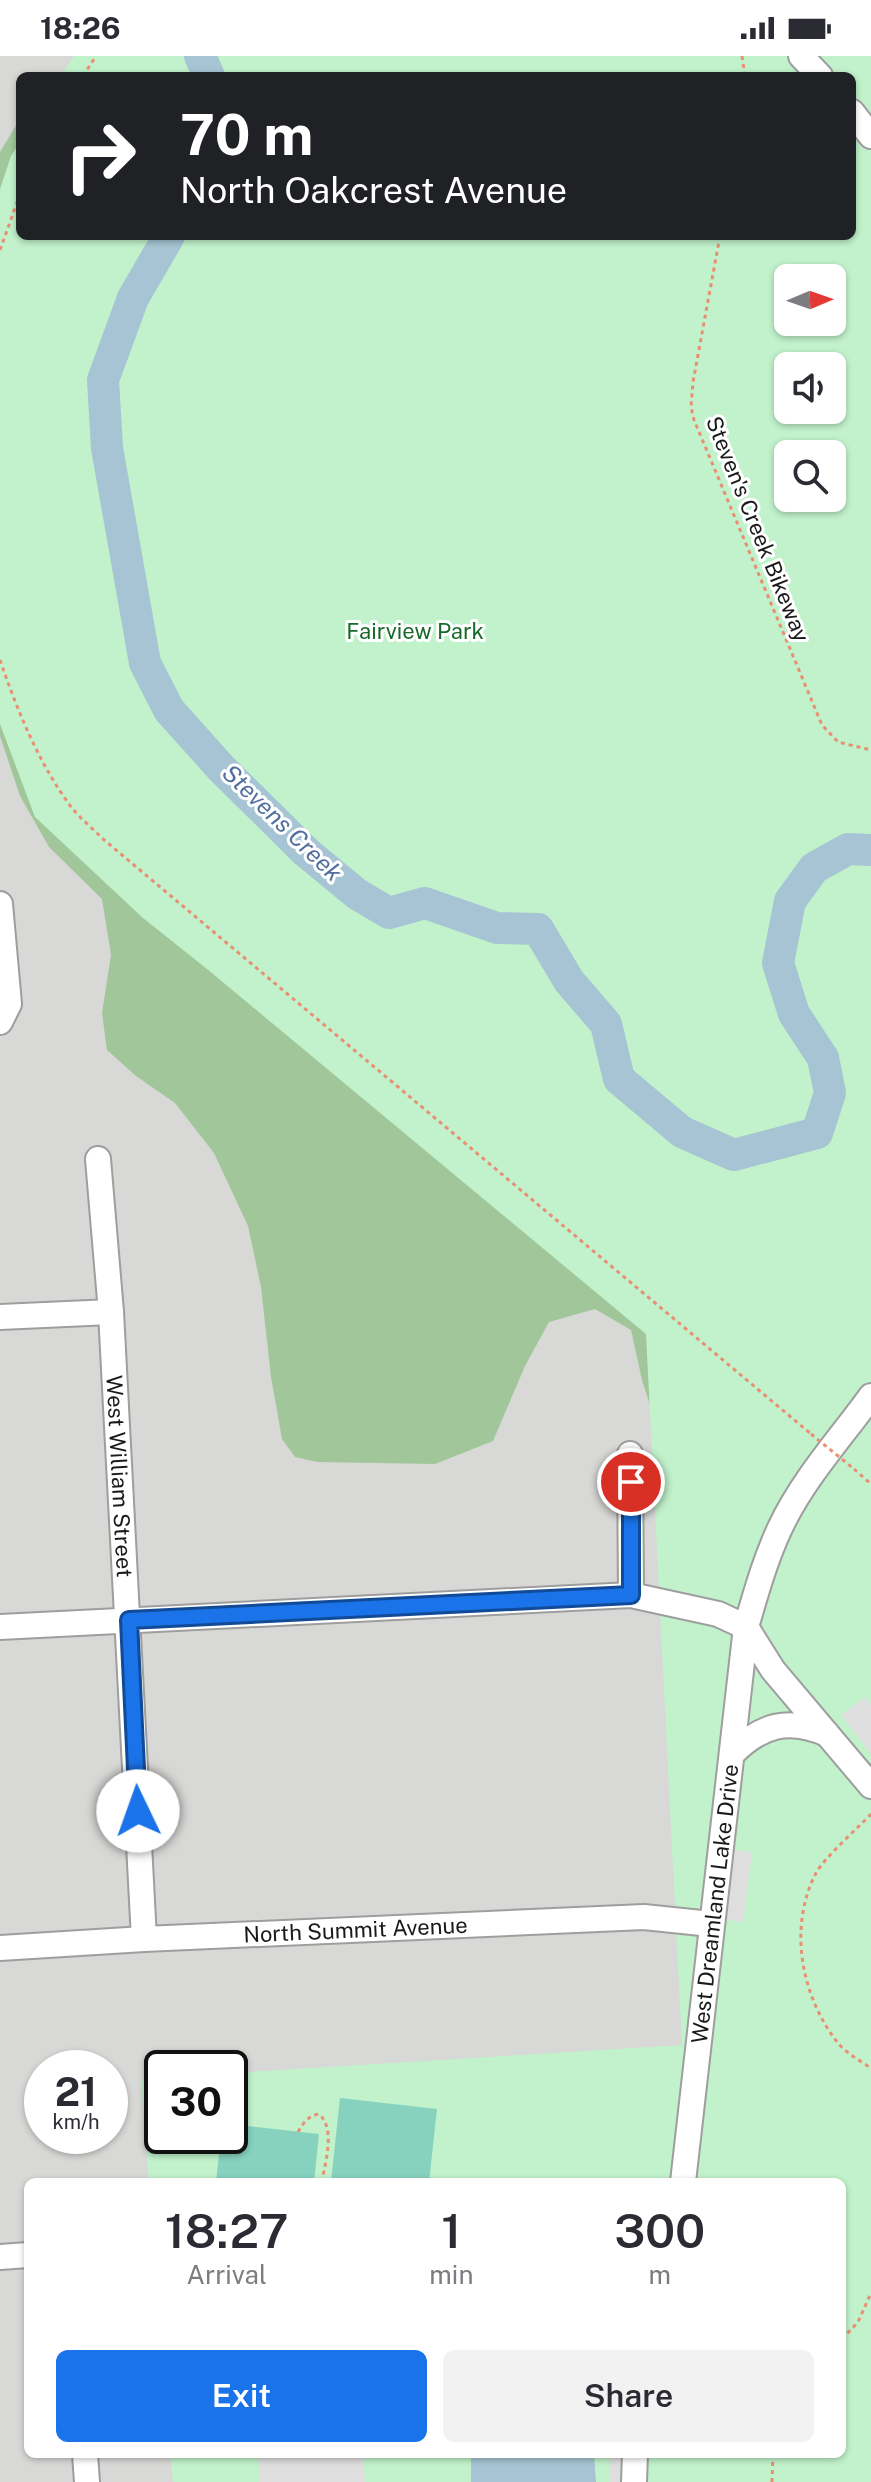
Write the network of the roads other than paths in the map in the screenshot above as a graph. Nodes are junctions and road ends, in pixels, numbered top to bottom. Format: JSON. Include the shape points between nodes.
{"nodes":[{"id":1,"x":801,"y":56,"type":"edge"},
{"id":2,"x":816,"y":72,"type":"edge"},
{"id":3,"x":856,"y":117,"type":"edge"},
{"id":4,"x":871,"y":136,"type":"edge"},
{"id":5,"x":0,"y":904,"type":"edge"},
{"id":6,"x":0,"y":1022,"type":"edge"},
{"id":7,"x":98,"y":1159,"type":"dead end"},
{"id":8,"x":111,"y":1312,"type":"junction"},
{"id":9,"x":0,"y":1317,"type":"edge"},
{"id":10,"x":871,"y":1396,"type":"edge"},
{"id":11,"x":630,"y":1454,"type":"dead end"},
{"id":12,"x":631,"y":1595,"type":"junction"},
{"id":13,"x":129,"y":1620,"type":"junction"},
{"id":14,"x":0,"y":1627,"type":"edge"},
{"id":15,"x":746,"y":1627,"type":"junction"},
{"id":16,"x":827,"y":1734,"type":"junction"},
{"id":17,"x":732,"y":1754,"type":"junction"},
{"id":18,"x":871,"y":1786,"type":"edge"},
{"id":19,"x":711,"y":1924,"type":"junction"},
{"id":20,"x":144,"y":1939,"type":"junction"},
{"id":21,"x":0,"y":1948,"type":"edge"},
{"id":22,"x":683,"y":2178,"type":"edge"},
{"id":23,"x":24,"y":2255,"type":"edge"},
{"id":24,"x":0,"y":2257,"type":"edge"},
{"id":25,"x":85,"y":2458,"type":"edge"},
{"id":26,"x":635,"y":2458,"type":"edge"},
{"id":27,"x":87,"y":2482,"type":"edge"},
{"id":28,"x":634,"y":2482,"type":"edge"}],
"edges":[{"from":1,"to":2,"type":"street"},
{"from":3,"to":4,"type":"street"},
{"from":5,"to":6,"type":"street","via":[[9,1004]]},
{"from":7,"to":8,"type":"street","name":"West William Street"},
{"from":8,"to":9,"type":"street"},
{"from":8,"to":13,"type":"street","name":"West William Street"},
{"from":10,"to":15,"type":"street","name":"West Dreamland Lake Drive","via":[[781,1526]]},
{"from":11,"to":12,"type":"street"},
{"from":12,"to":13,"type":"street"},
{"from":12,"to":15,"type":"street","via":[[718,1614]]},
{"from":13,"to":14,"type":"street"},
{"from":13,"to":20,"type":"street","name":"West William Street"},
{"from":15,"to":16,"type":"street","via":[[773,1670]]},
{"from":15,"to":17,"type":"street","name":"West Dreamland Lake Drive"},
{"from":16,"to":17,"type":"street","via":[[799,1725],[771,1727]]},
{"from":16,"to":18,"type":"street"},
{"from":17,"to":19,"type":"street","name":"West Dreamland Lake Drive"},
{"from":19,"to":20,"type":"street","name":"North Summit Avenue","via":[[644,1917]]},
{"from":19,"to":22,"type":"street","name":"West Dreamland Lake Drive"},
{"from":20,"to":21,"type":"street","name":"North Summit Avenue"},
{"from":23,"to":24,"type":"street"},
{"from":25,"to":27,"type":"street"},
{"from":26,"to":28,"type":"street"}]}
